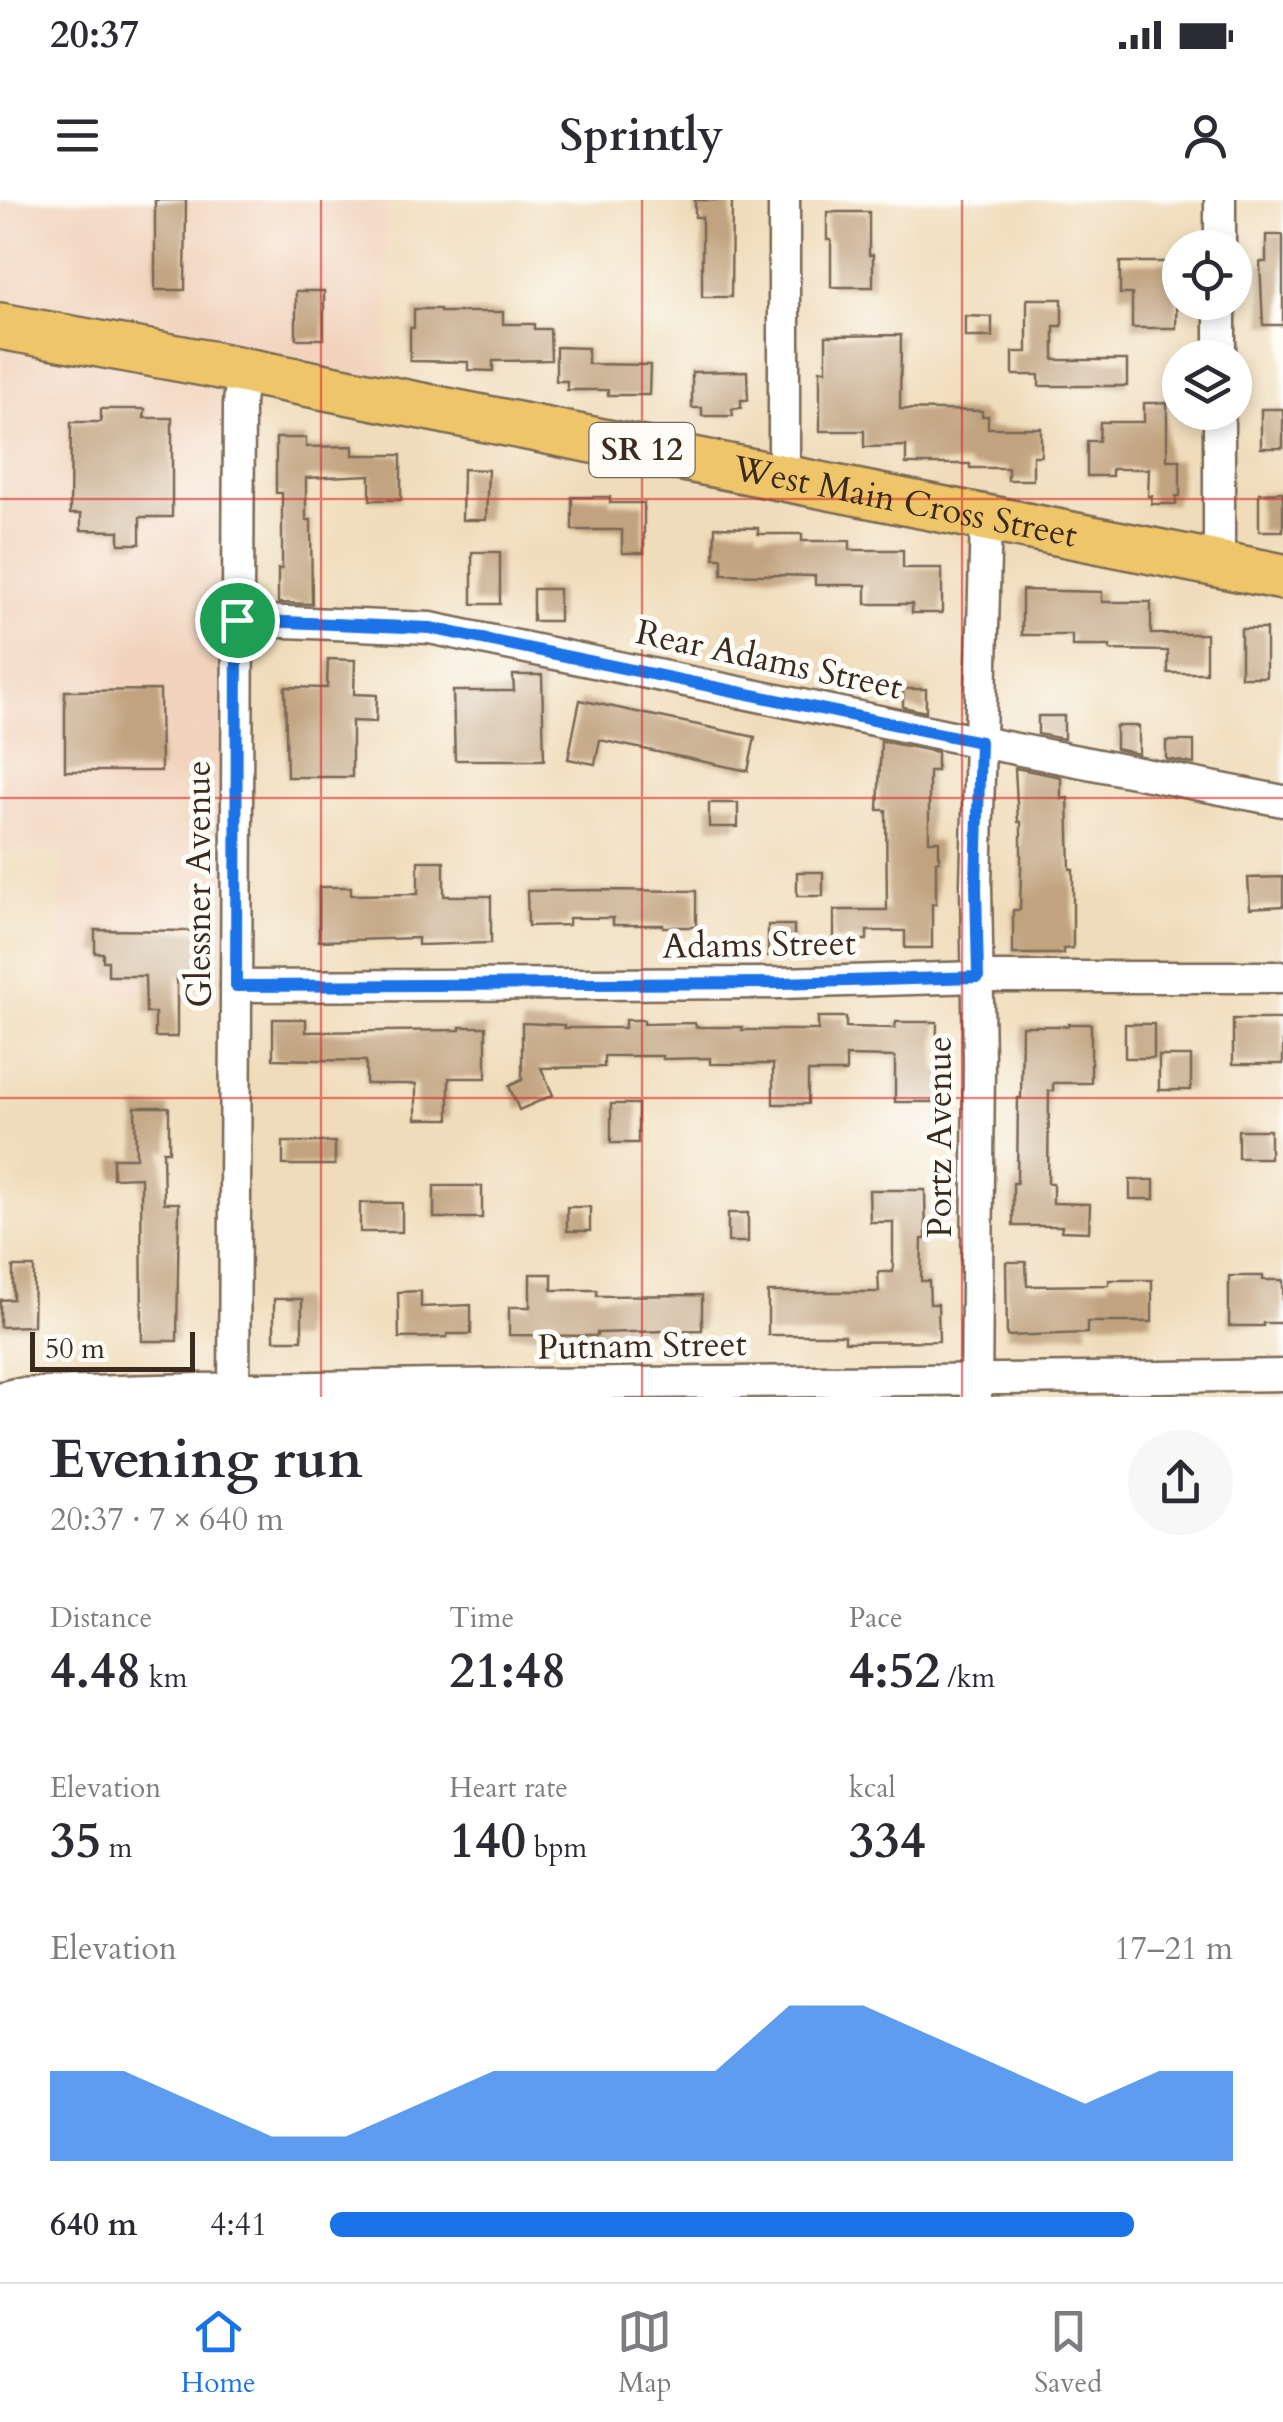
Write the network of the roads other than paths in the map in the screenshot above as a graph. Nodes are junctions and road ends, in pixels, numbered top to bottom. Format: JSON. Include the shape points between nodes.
{"nodes":[{"id":1,"x":784,"y":200,"type":"edge"},
{"id":2,"x":1220,"y":200,"type":"edge"},
{"id":3,"x":1220,"y":230,"type":"edge"},
{"id":4,"x":0,"y":326,"type":"edge"},
{"id":5,"x":242,"y":372,"type":"junction"},
{"id":6,"x":1219,"y":430,"type":"edge"},
{"id":7,"x":784,"y":478,"type":"junction"},
{"id":8,"x":986,"y":518,"type":"junction"},
{"id":9,"x":1218,"y":564,"type":"junction"},
{"id":10,"x":1283,"y":577,"type":"edge"},
{"id":11,"x":237,"y":620,"type":"junction"},
{"id":12,"x":980,"y":742,"type":"junction"},
{"id":13,"x":1283,"y":802,"type":"edge"},
{"id":14,"x":1283,"y":976,"type":"edge"},
{"id":15,"x":978,"y":977,"type":"junction"},
{"id":16,"x":236,"y":986,"type":"junction"},
{"id":17,"x":1283,"y":1375,"type":"edge"},
{"id":18,"x":976,"y":1388,"type":"edge"},
{"id":19,"x":234,"y":1392,"type":"edge"},
{"id":20,"x":4,"y":1397,"type":"edge"}],
"edges":[{"from":1,"to":7,"type":"street"},
{"from":2,"to":3,"type":"street"},
{"from":4,"to":5,"type":"highway","name":"West Main Cross Street","number":"SR 12"},
{"from":5,"to":7,"type":"highway","name":"West Main Cross Street","number":"SR 12"},
{"from":5,"to":11,"type":"street","name":"Glessner Avenue"},
{"from":6,"to":9,"type":"street"},
{"from":7,"to":8,"type":"highway","name":"West Main Cross Street","number":"SR 12"},
{"from":8,"to":9,"type":"highway","name":"West Main Cross Street","number":"SR 12"},
{"from":8,"to":12,"type":"street","name":"Portz Avenue"},
{"from":9,"to":10,"type":"highway","name":"West Main Cross Street","number":"SR 12"},
{"from":11,"to":12,"type":"street","name":"Rear Adams Street","via":[[430,628]]},
{"from":11,"to":16,"type":"street","name":"Glessner Avenue"},
{"from":12,"to":13,"type":"street","name":"Rear Adams Street"},
{"from":12,"to":15,"type":"street","name":"Portz Avenue"},
{"from":14,"to":15,"type":"street","name":"Adams Street"},
{"from":15,"to":16,"type":"street","name":"Adams Street"},
{"from":15,"to":18,"type":"street","name":"Portz Avenue"},
{"from":16,"to":19,"type":"street","name":"Glessner Avenue"},
{"from":17,"to":18,"type":"street","name":"Putnam Street"},
{"from":18,"to":19,"type":"street","name":"Putnam Street"},
{"from":19,"to":20,"type":"street","name":"Putnam Street"}]}
